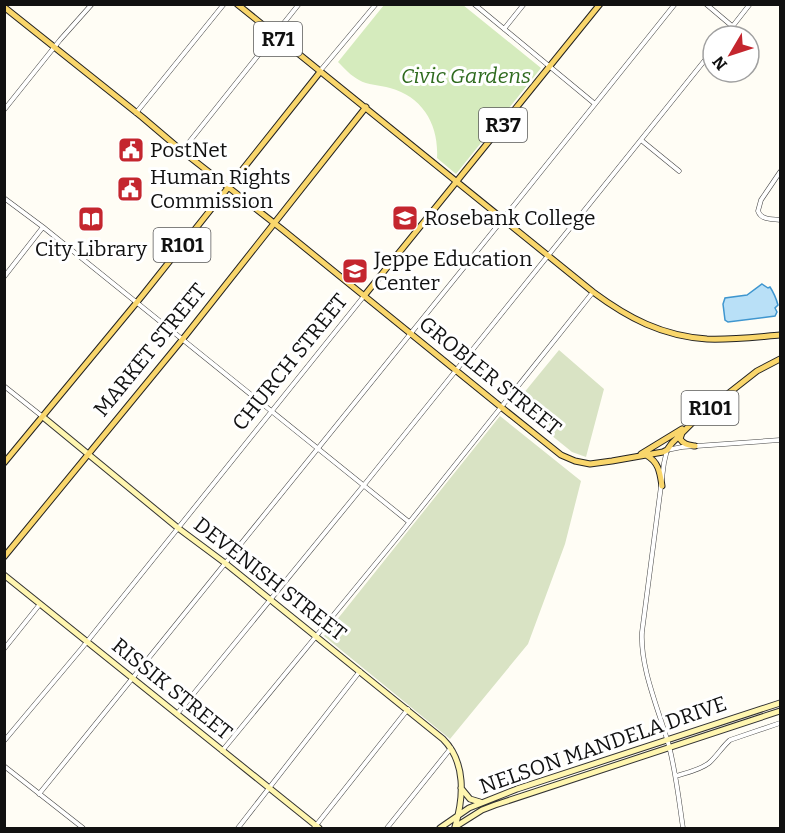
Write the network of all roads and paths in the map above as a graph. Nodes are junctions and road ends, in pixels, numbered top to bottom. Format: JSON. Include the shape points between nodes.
{"nodes":[{"id":1,"x":92,"y":4,"type":"edge"},
{"id":2,"x":224,"y":4,"type":"edge"},
{"id":3,"x":237,"y":4,"type":"edge"},
{"id":4,"x":299,"y":4,"type":"edge"},
{"id":5,"x":376,"y":4,"type":"edge"},
{"id":6,"x":474,"y":4,"type":"edge"},
{"id":7,"x":524,"y":4,"type":"edge"},
{"id":8,"x":600,"y":4,"type":"edge"},
{"id":9,"x":675,"y":4,"type":"edge"},
{"id":10,"x":706,"y":4,"type":"edge"},
{"id":11,"x":750,"y":4,"type":"edge"},
{"id":12,"x":4,"y":7,"type":"edge"},
{"id":13,"x":730,"y":24,"type":"edge"},
{"id":14,"x":734,"y":24,"type":"edge"},
{"id":15,"x":504,"y":29,"type":"junction"},
{"id":16,"x":274,"y":34,"type":"junction"},
{"id":17,"x":55,"y":47,"type":"junction"},
{"id":18,"x":701,"y":65,"type":"edge"},
{"id":19,"x":550,"y":68,"type":"junction"},
{"id":20,"x":320,"y":72,"type":"junction"},
{"id":21,"x":595,"y":104,"type":"junction"},
{"id":22,"x":366,"y":107,"type":"junction"},
{"id":23,"x":4,"y":110,"type":"edge"},
{"id":24,"x":136,"y":113,"type":"junction"},
{"id":25,"x":641,"y":140,"type":"junction"},
{"id":26,"x":182,"y":152,"type":"junction"},
{"id":27,"x":679,"y":171,"type":"dead end"},
{"id":28,"x":780,"y":172,"type":"edge"},
{"id":29,"x":457,"y":183,"type":"junction"},
{"id":30,"x":228,"y":187,"type":"junction"},
{"id":31,"x":4,"y":198,"type":"edge"},
{"id":32,"x":503,"y":219,"type":"junction"},
{"id":33,"x":780,"y":220,"type":"edge"},
{"id":34,"x":274,"y":224,"type":"junction"},
{"id":35,"x":43,"y":227,"type":"junction"},
{"id":36,"x":548,"y":255,"type":"junction"},
{"id":37,"x":4,"y":277,"type":"edge"},
{"id":38,"x":593,"y":292,"type":"junction"},
{"id":39,"x":364,"y":296,"type":"junction"},
{"id":40,"x":136,"y":303,"type":"junction"},
{"id":41,"x":410,"y":334,"type":"junction"},
{"id":42,"x":780,"y":336,"type":"edge"},
{"id":43,"x":182,"y":340,"type":"junction"},
{"id":44,"x":780,"y":359,"type":"edge"},
{"id":45,"x":456,"y":370,"type":"junction"},
{"id":46,"x":4,"y":386,"type":"edge"},
{"id":47,"x":501,"y":407,"type":"junction"},
{"id":48,"x":272,"y":412,"type":"junction"},
{"id":49,"x":43,"y":417,"type":"junction"},
{"id":50,"x":694,"y":421,"type":"junction"},
{"id":51,"x":682,"y":431,"type":"junction"},
{"id":52,"x":780,"y":440,"type":"edge"},
{"id":53,"x":695,"y":446,"type":"junction"},
{"id":54,"x":318,"y":447,"type":"junction"},
{"id":55,"x":667,"y":450,"type":"junction"},
{"id":56,"x":88,"y":454,"type":"junction"},
{"id":57,"x":646,"y":455,"type":"junction"},
{"id":58,"x":639,"y":456,"type":"junction"},
{"id":59,"x":4,"y":463,"type":"edge"},
{"id":60,"x":364,"y":485,"type":"junction"},
{"id":61,"x":662,"y":486,"type":"junction"},
{"id":62,"x":409,"y":522,"type":"junction"},
{"id":63,"x":178,"y":528,"type":"junction"},
{"id":64,"x":4,"y":557,"type":"edge"},
{"id":65,"x":225,"y":563,"type":"junction"},
{"id":66,"x":4,"y":575,"type":"edge"},
{"id":67,"x":270,"y":599,"type":"junction"},
{"id":68,"x":40,"y":604,"type":"junction"},
{"id":69,"x":317,"y":636,"type":"junction"},
{"id":70,"x":87,"y":641,"type":"junction"},
{"id":71,"x":4,"y":649,"type":"edge"},
{"id":72,"x":360,"y":671,"type":"junction"},
{"id":73,"x":133,"y":678,"type":"junction"},
{"id":74,"x":780,"y":703,"type":"edge"},
{"id":75,"x":408,"y":709,"type":"junction"},
{"id":76,"x":780,"y":711,"type":"edge"},
{"id":77,"x":177,"y":714,"type":"junction"},
{"id":78,"x":780,"y":723,"type":"edge"},
{"id":79,"x":667,"y":740,"type":"junction"},
{"id":80,"x":4,"y":741,"type":"edge"},
{"id":81,"x":669,"y":747,"type":"junction"},
{"id":82,"x":451,"y":748,"type":"junction"},
{"id":83,"x":222,"y":751,"type":"junction"},
{"id":84,"x":4,"y":766,"type":"edge"},
{"id":85,"x":675,"y":776,"type":"junction"},
{"id":86,"x":461,"y":788,"type":"junction"},
{"id":87,"x":270,"y":789,"type":"junction"},
{"id":88,"x":39,"y":794,"type":"junction"},
{"id":89,"x":482,"y":802,"type":"junction"},
{"id":90,"x":459,"y":815,"type":"junction"},
{"id":91,"x":83,"y":828,"type":"edge"},
{"id":92,"x":238,"y":828,"type":"edge"},
{"id":93,"x":316,"y":828,"type":"edge"},
{"id":94,"x":387,"y":828,"type":"edge"},
{"id":95,"x":440,"y":828,"type":"edge"},
{"id":96,"x":455,"y":828,"type":"edge"},
{"id":97,"x":683,"y":828,"type":"edge"}],
"edges":[{"from":1,"to":17,"type":"street"},
{"from":2,"to":24,"type":"street"},
{"from":3,"to":16,"type":"main road","number":"R71"},
{"from":4,"to":16,"type":"street"},
{"from":5,"to":20,"type":"street"},
{"from":6,"to":15,"type":"street"},
{"from":7,"to":15,"type":"street"},
{"from":8,"to":19,"type":"main road","name":"CHURCH STREET","number":"R37"},
{"from":9,"to":21,"type":"street"},
{"from":10,"to":13,"type":"street"},
{"from":11,"to":14,"type":"street"},
{"from":12,"to":17,"type":"main road","name":"GROBLER STREET"},
{"from":15,"to":19,"type":"street"},
{"from":16,"to":20,"type":"main road","number":"R71"},
{"from":16,"to":26,"type":"street"},
{"from":17,"to":23,"type":"street"},
{"from":17,"to":24,"type":"main road","name":"GROBLER STREET"},
{"from":18,"to":25,"type":"street"},
{"from":19,"to":21,"type":"street"},
{"from":19,"to":29,"type":"main road","name":"CHURCH STREET","number":"R37"},
{"from":20,"to":22,"type":"main road"},
{"from":20,"to":30,"type":"main road","number":"R101"},
{"from":21,"to":32,"type":"street"},
{"from":22,"to":29,"type":"main road"},
{"from":22,"to":34,"type":"main road","name":"MARKET STREET","number":"R101"},
{"from":24,"to":26,"type":"main road","name":"GROBLER STREET"},
{"from":25,"to":27,"type":"street"},
{"from":25,"to":36,"type":"street"},
{"from":26,"to":30,"type":"main road","name":"GROBLER STREET"},
{"from":28,"to":33,"type":"street","via":[[758,211],[764,218]]},
{"from":29,"to":32,"type":"main road"},
{"from":29,"to":39,"type":"main road","name":"CHURCH STREET","number":"R37"},
{"from":30,"to":34,"type":"main road","name":"GROBLER STREET"},
{"from":30,"to":40,"type":"main road","number":"R101"},
{"from":31,"to":35,"type":"street"},
{"from":32,"to":36,"type":"main road"},
{"from":32,"to":41,"type":"street"},
{"from":34,"to":39,"type":"main road","name":"GROBLER STREET","number":"R101"},
{"from":34,"to":43,"type":"main road","name":"MARKET STREET","number":"R101"},
{"from":35,"to":37,"type":"street"},
{"from":35,"to":40,"type":"street"},
{"from":36,"to":38,"type":"main road"},
{"from":36,"to":45,"type":"street"},
{"from":38,"to":42,"type":"main road","via":[[626,315],[677,334],[705,339]]},
{"from":38,"to":47,"type":"street"},
{"from":39,"to":41,"type":"main road","name":"GROBLER STREET","number":"R101"},
{"from":39,"to":48,"type":"street","name":"CHURCH STREET"},
{"from":40,"to":43,"type":"street"},
{"from":40,"to":49,"type":"main road","number":"R101"},
{"from":41,"to":45,"type":"main road","name":"GROBLER STREET","number":"R101"},
{"from":41,"to":54,"type":"street"},
{"from":43,"to":48,"type":"street"},
{"from":43,"to":56,"type":"main road","name":"MARKET STREET","number":"R101"},
{"from":44,"to":50,"type":"main road","name":"GROBLER STREET","number":"R101","via":[[747,378]]},
{"from":45,"to":47,"type":"main road","name":"GROBLER STREET","number":"R101"},
{"from":45,"to":60,"type":"street"},
{"from":46,"to":49,"type":"street","name":"DEVENISH STREET"},
{"from":47,"to":58,"type":"main road","name":"GROBLER STREET","number":"R101","via":[[569,459],[590,464]]},
{"from":47,"to":62,"type":"street"},
{"from":48,"to":54,"type":"street"},
{"from":48,"to":63,"type":"street","name":"CHURCH STREET"},
{"from":49,"to":56,"type":"main road","name":"DEVENISH STREET"},
{"from":49,"to":59,"type":"main road","number":"R101"},
{"from":50,"to":51,"type":"main road","name":"GROBLER STREET","number":"R101"},
{"from":50,"to":58,"type":"main road","name":"GROBLER STREET","number":"R101"},
{"from":51,"to":53,"type":"main road","via":[[682,442]]},
{"from":51,"to":55,"type":"main road","name":"GROBLER STREET","number":"R101"},
{"from":52,"to":53,"type":"street"},
{"from":53,"to":55,"type":"street"},
{"from":54,"to":60,"type":"street"},
{"from":54,"to":65,"type":"street"},
{"from":55,"to":57,"type":"main road","number":"R101"},
{"from":55,"to":61,"type":"street"},
{"from":56,"to":63,"type":"main road","name":"DEVENISH STREET"},
{"from":56,"to":64,"type":"main road","name":"MARKET STREET","number":"R101"},
{"from":57,"to":58,"type":"main road","number":"R101"},
{"from":57,"to":61,"type":"main road","via":[[657,465]]},
{"from":60,"to":62,"type":"street"},
{"from":60,"to":67,"type":"street"},
{"from":61,"to":79,"type":"street","via":[[642,648]]},
{"from":62,"to":69,"type":"street"},
{"from":63,"to":65,"type":"main road","name":"DEVENISH STREET"},
{"from":63,"to":70,"type":"street","name":"CHURCH STREET"},
{"from":65,"to":67,"type":"main road","name":"DEVENISH STREET"},
{"from":65,"to":73,"type":"street"},
{"from":66,"to":68,"type":"main road","name":"RISSIK STREET"},
{"from":67,"to":69,"type":"main road","name":"DEVENISH STREET"},
{"from":67,"to":77,"type":"street"},
{"from":68,"to":70,"type":"main road","name":"RISSIK STREET"},
{"from":68,"to":71,"type":"street"},
{"from":69,"to":72,"type":"main road","name":"DEVENISH STREET"},
{"from":69,"to":83,"type":"street"},
{"from":70,"to":73,"type":"main road","name":"RISSIK STREET"},
{"from":70,"to":80,"type":"street","name":"CHURCH STREET"},
{"from":72,"to":75,"type":"main road","name":"DEVENISH STREET"},
{"from":72,"to":87,"type":"street"},
{"from":73,"to":77,"type":"main road","name":"RISSIK STREET"},
{"from":73,"to":88,"type":"street"},
{"from":74,"to":79,"type":"main road","name":"NELSON MANDELA DRIVE"},
{"from":75,"to":82,"type":"main road","name":"DEVENISH STREET"},
{"from":75,"to":93,"type":"street"},
{"from":76,"to":81,"type":"main road","name":"NELSON MANDELA DRIVE"},
{"from":77,"to":83,"type":"main road","name":"RISSIK STREET"},
{"from":78,"to":85,"type":"street","name":"NELSON MANDELA DRIVE","via":[[730,740],[706,765]]},
{"from":79,"to":81,"type":"street"},
{"from":79,"to":89,"type":"main road","name":"NELSON MANDELA DRIVE"},
{"from":81,"to":85,"type":"street"},
{"from":81,"to":96,"type":"main road","name":"NELSON MANDELA DRIVE","via":[[501,802]]},
{"from":82,"to":86,"type":"main road","name":"DEVENISH STREET","via":[[458,761]]},
{"from":82,"to":94,"type":"street"},
{"from":83,"to":87,"type":"main road","name":"RISSIK STREET"},
{"from":84,"to":88,"type":"street"},
{"from":85,"to":97,"type":"street"},
{"from":86,"to":89,"type":"main road","via":[[470,800]]},
{"from":86,"to":90,"type":"main road","name":"DEVENISH STREET"},
{"from":87,"to":92,"type":"street"},
{"from":87,"to":93,"type":"main road","name":"RISSIK STREET"},
{"from":88,"to":91,"type":"street"},
{"from":89,"to":90,"type":"main road","name":"NELSON MANDELA DRIVE"},
{"from":90,"to":95,"type":"main road","name":"NELSON MANDELA DRIVE"},
{"from":90,"to":96,"type":"main road","name":"DEVENISH STREET"}]}
